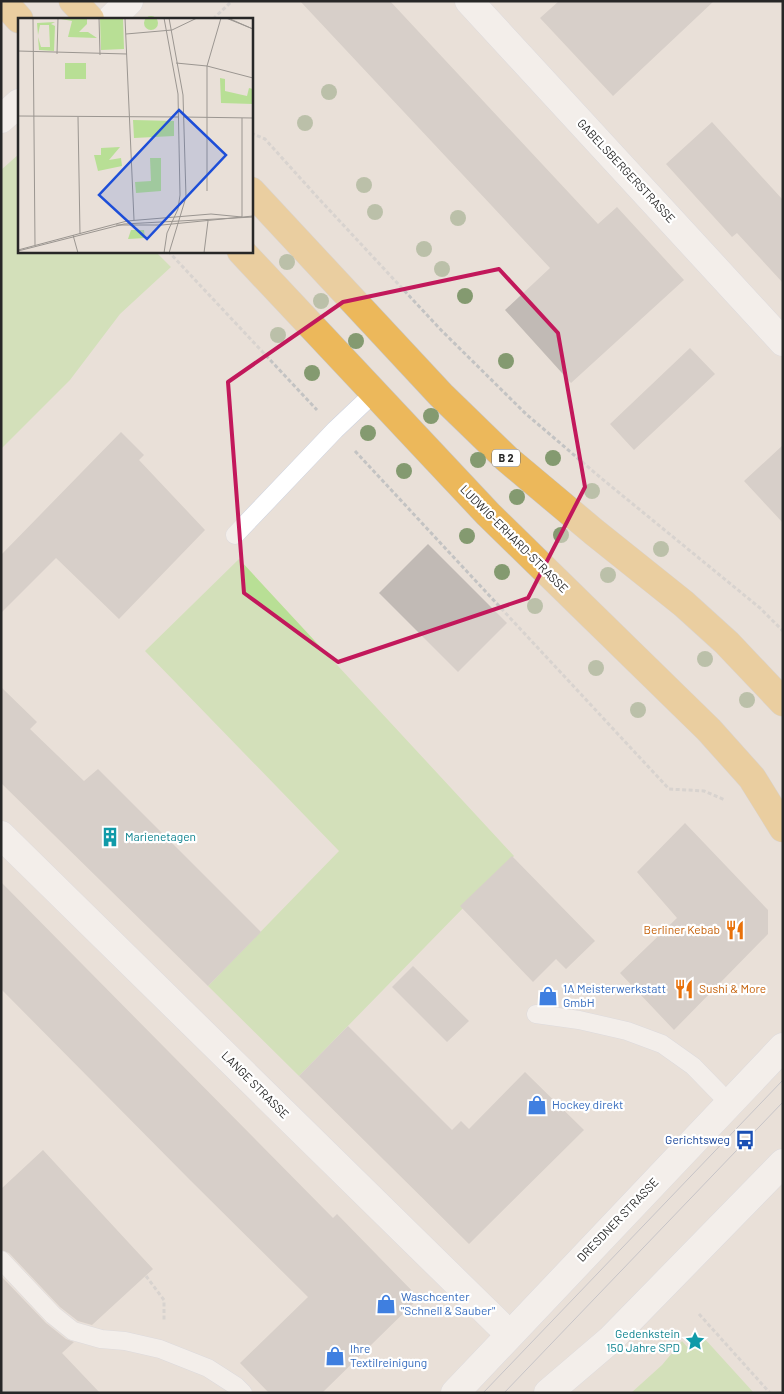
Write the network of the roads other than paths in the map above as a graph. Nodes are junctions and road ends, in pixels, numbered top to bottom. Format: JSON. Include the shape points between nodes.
{"nodes":[{"id":1,"x":3,"y":1,"type":"edge"},
{"id":2,"x":73,"y":1,"type":"edge"},
{"id":3,"x":129,"y":1,"type":"edge"},
{"id":4,"x":469,"y":1,"type":"edge"},
{"id":5,"x":18,"y":18,"type":"edge"},
{"id":6,"x":89,"y":18,"type":"edge"},
{"id":7,"x":111,"y":18,"type":"edge"},
{"id":8,"x":18,"y":104,"type":"edge"},
{"id":9,"x":1,"y":119,"type":"edge"},
{"id":10,"x":252,"y":192,"type":"edge"},
{"id":11,"x":242,"y":252,"type":"edge"},
{"id":12,"x":783,"y":342,"type":"edge"},
{"id":13,"x":374,"y":393,"type":"junction"},
{"id":14,"x":235,"y":535,"type":"dead end"},
{"id":15,"x":783,"y":702,"type":"edge"},
{"id":16,"x":783,"y":828,"type":"edge"},
{"id":17,"x":1,"y":835,"type":"edge"},
{"id":18,"x":536,"y":1014,"type":"dead end"},
{"id":19,"x":783,"y":1047,"type":"edge"},
{"id":20,"x":729,"y":1103,"type":"junction"},
{"id":21,"x":783,"y":1163,"type":"edge"},
{"id":22,"x":1,"y":1260,"type":"edge"},
{"id":23,"x":509,"y":1334,"type":"junction"},
{"id":24,"x":243,"y":1393,"type":"edge"},
{"id":25,"x":455,"y":1393,"type":"edge"},
{"id":26,"x":548,"y":1393,"type":"edge"}],
"edges":[{"from":1,"to":5,"type":"main road"},
{"from":2,"to":6,"type":"main road"},
{"from":3,"to":7,"type":"street"},
{"from":4,"to":12,"type":"street","name":"GABELSBERGERSTRASSE"},
{"from":8,"to":9,"type":"street"},
{"from":10,"to":15,"type":"main road","number":"B 2","via":[[441,395],[507,459],[684,604],[727,642]]},
{"from":11,"to":13,"type":"main road","name":"LUDWIG-ERHARD-STRASSE"},
{"from":13,"to":14,"type":"lane"},
{"from":13,"to":16,"type":"main road","name":"LUDWIG-ERHARD-STRASSE","via":[[488,514],[709,730],[752,778]]},
{"from":17,"to":23,"type":"street","name":"LANGE STRASSE"},
{"from":18,"to":20,"type":"lane","via":[[628,1031],[662,1044],[694,1066]]},
{"from":19,"to":20,"type":"street","name":"DRESDNER STRASSE"},
{"from":20,"to":23,"type":"street","name":"DRESDNER STRASSE"},
{"from":21,"to":26,"type":"street","via":[[610,1340]]},
{"from":22,"to":24,"type":"lane","via":[[53,1315],[73,1331],[160,1349],[208,1368]]},
{"from":23,"to":25,"type":"street","name":"DRESDNER STRASSE"}]}
